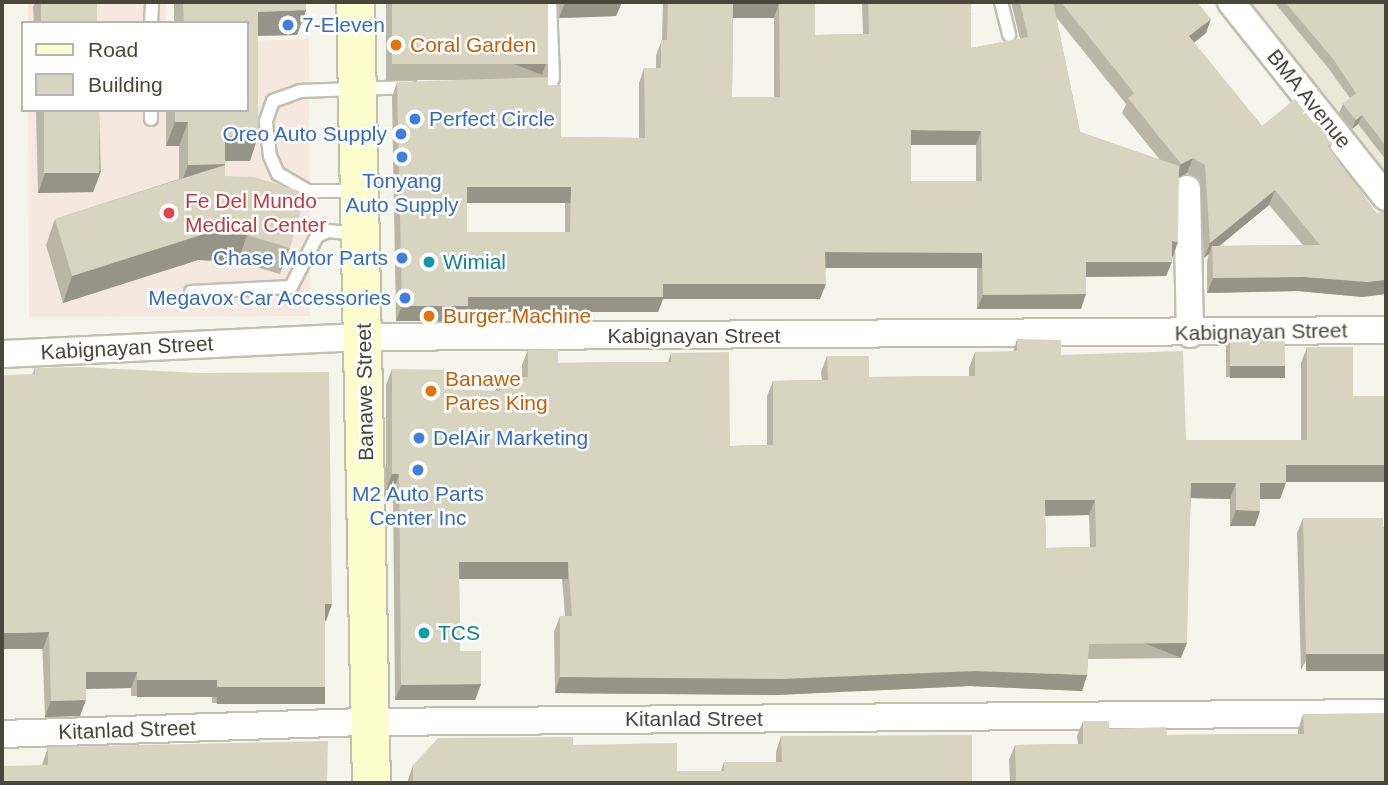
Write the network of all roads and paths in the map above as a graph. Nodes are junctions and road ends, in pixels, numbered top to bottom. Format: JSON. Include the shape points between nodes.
{"nodes":[{"id":1,"x":152,"y":2,"type":"edge"},
{"id":2,"x":355,"y":2,"type":"edge"},
{"id":3,"x":550,"y":2,"type":"edge"},
{"id":4,"x":1001,"y":2,"type":"edge"},
{"id":5,"x":1231,"y":2,"type":"edge"},
{"id":6,"x":151,"y":21,"type":"edge"},
{"id":7,"x":1009,"y":35,"type":"dead end"},
{"id":8,"x":513,"y":84,"type":"edge"},
{"id":9,"x":424,"y":86,"type":"edge"},
{"id":10,"x":356,"y":91,"type":"junction"},
{"id":11,"x":1187,"y":189,"type":"dead end"},
{"id":12,"x":358,"y":191,"type":"junction"},
{"id":13,"x":1386,"y":197,"type":"edge"},
{"id":14,"x":360,"y":234,"type":"junction"},
{"id":15,"x":191,"y":292,"type":"dead end"},
{"id":16,"x":1386,"y":330,"type":"edge"},
{"id":17,"x":1190,"y":334,"type":"junction"},
{"id":18,"x":364,"y":337,"type":"junction"},
{"id":19,"x":2,"y":354,"type":"edge"},
{"id":20,"x":1386,"y":713,"type":"edge"},
{"id":21,"x":371,"y":722,"type":"junction"},
{"id":22,"x":2,"y":734,"type":"edge"},
{"id":23,"x":371,"y":783,"type":"edge"}],
"edges":[{"from":1,"to":6,"type":"lane"},
{"from":2,"to":10,"type":"main road","name":"Banawe Street"},
{"from":3,"to":8,"type":"lane","via":[[551,83]]},
{"from":4,"to":7,"type":"lane"},
{"from":5,"to":13,"type":"street","name":"BMA Avenue"},
{"from":9,"to":10,"type":"lane"},
{"from":10,"to":12,"type":"main road","name":"Banawe Street"},
{"from":10,"to":12,"type":"lane","via":[[300,91],[273,100],[266,121],[270,156],[278,174],[308,191]]},
{"from":11,"to":17,"type":"street"},
{"from":12,"to":14,"type":"main road","name":"Banawe Street"},
{"from":14,"to":15,"type":"lane","via":[[328,231],[317,236],[291,287]]},
{"from":14,"to":18,"type":"main road","name":"Banawe Street"},
{"from":16,"to":17,"type":"street","name":"Kabignayan Street"},
{"from":17,"to":18,"type":"street","name":"Kabignayan Street"},
{"from":18,"to":19,"type":"street","name":"Kabignayan Street"},
{"from":18,"to":21,"type":"main road","name":"Banawe Street"},
{"from":20,"to":21,"type":"street","name":"Kitanlad Street"},
{"from":21,"to":22,"type":"street","name":"Kitanlad Street"},
{"from":21,"to":23,"type":"main road","name":"Banawe Street"}]}
